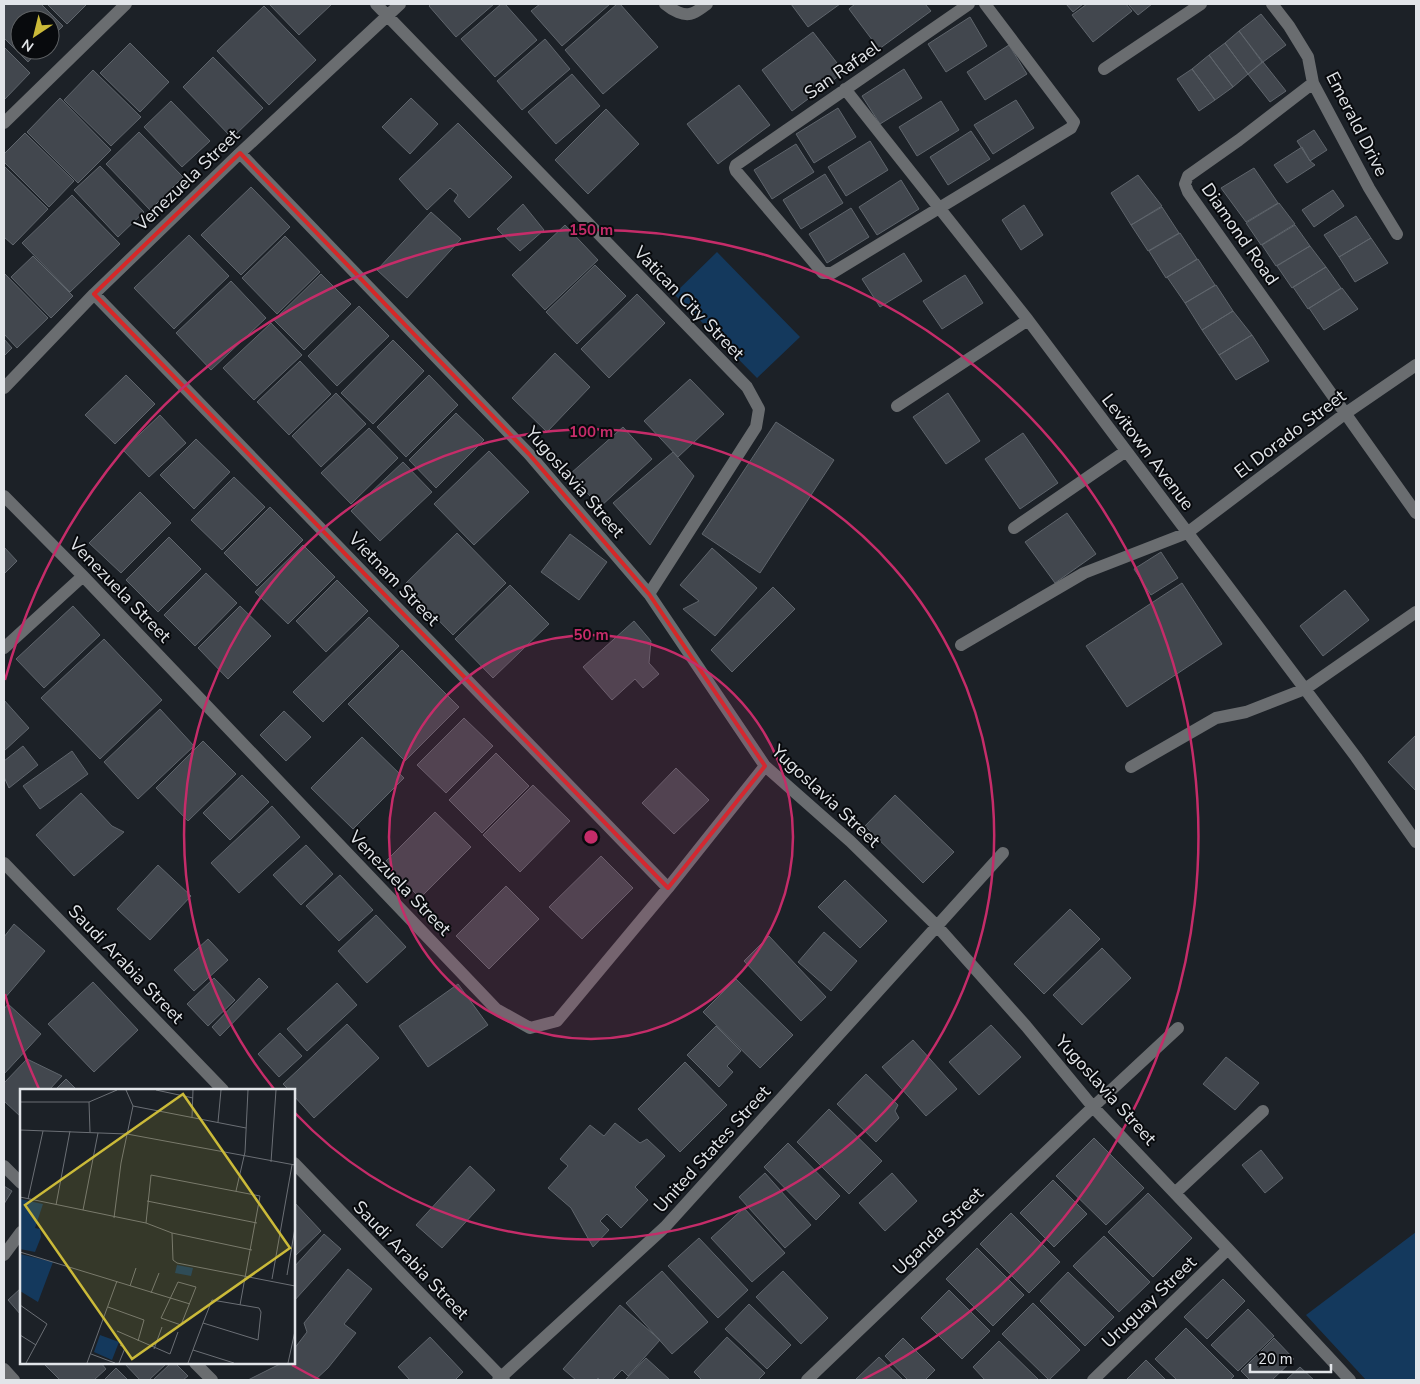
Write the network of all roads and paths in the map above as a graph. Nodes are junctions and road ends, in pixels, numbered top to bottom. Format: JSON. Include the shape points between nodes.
{"nodes":[{"id":1,"x":126,"y":4,"type":"edge"},
{"id":2,"x":376,"y":4,"type":"edge"},
{"id":3,"x":400,"y":4,"type":"edge"},
{"id":4,"x":666,"y":4,"type":"edge"},
{"id":5,"x":707,"y":4,"type":"edge"},
{"id":6,"x":969,"y":4,"type":"edge"},
{"id":7,"x":985,"y":4,"type":"edge"},
{"id":8,"x":1201,"y":4,"type":"edge"},
{"id":9,"x":1272,"y":4,"type":"edge"},
{"id":10,"x":387,"y":16,"type":"junction"},
{"id":11,"x":1104,"y":69,"type":"dead end"},
{"id":12,"x":1313,"y":83,"type":"junction"},
{"id":13,"x":845,"y":89,"type":"junction"},
{"id":14,"x":4,"y":123,"type":"edge"},
{"id":15,"x":240,"y":153,"type":"junction"},
{"id":16,"x":940,"y":208,"type":"junction"},
{"id":17,"x":1397,"y":234,"type":"dead end"},
{"id":18,"x":94,"y":294,"type":"junction"},
{"id":19,"x":1028,"y":320,"type":"junction"},
{"id":20,"x":1416,"y":366,"type":"edge"},
{"id":21,"x":4,"y":388,"type":"edge"},
{"id":22,"x":898,"y":406,"type":"dead end"},
{"id":23,"x":1346,"y":413,"type":"junction"},
{"id":24,"x":1126,"y":451,"type":"junction"},
{"id":25,"x":4,"y":496,"type":"edge"},
{"id":26,"x":1416,"y":513,"type":"edge"},
{"id":27,"x":1014,"y":528,"type":"dead end"},
{"id":28,"x":1187,"y":533,"type":"junction"},
{"id":29,"x":83,"y":576,"type":"junction"},
{"id":30,"x":649,"y":594,"type":"junction"},
{"id":31,"x":1416,"y":612,"type":"edge"},
{"id":32,"x":961,"y":645,"type":"dead end"},
{"id":33,"x":4,"y":648,"type":"edge"},
{"id":34,"x":1305,"y":689,"type":"junction"},
{"id":35,"x":765,"y":766,"type":"junction"},
{"id":36,"x":1131,"y":767,"type":"dead end"},
{"id":37,"x":1415,"y":838,"type":"edge"},
{"id":38,"x":1003,"y":853,"type":"dead end"},
{"id":39,"x":4,"y":863,"type":"edge"},
{"id":40,"x":668,"y":888,"type":"junction"},
{"id":41,"x":937,"y":926,"type":"junction"},
{"id":42,"x":1178,"y":1028,"type":"dead end"},
{"id":43,"x":222,"y":1089,"type":"edge"},
{"id":44,"x":1093,"y":1107,"type":"junction"},
{"id":45,"x":1263,"y":1111,"type":"dead end"},
{"id":46,"x":295,"y":1164,"type":"edge"},
{"id":47,"x":4,"y":1166,"type":"edge"},
{"id":48,"x":20,"y":1182,"type":"edge"},
{"id":49,"x":1175,"y":1193,"type":"junction"},
{"id":50,"x":20,"y":1233,"type":"edge"},
{"id":51,"x":1228,"y":1249,"type":"junction"},
{"id":52,"x":4,"y":1255,"type":"edge"},
{"id":53,"x":196,"y":1364,"type":"edge"},
{"id":54,"x":4,"y":1369,"type":"edge"},
{"id":55,"x":14,"y":1380,"type":"edge"},
{"id":56,"x":212,"y":1380,"type":"edge"},
{"id":57,"x":501,"y":1380,"type":"edge"},
{"id":58,"x":807,"y":1380,"type":"edge"},
{"id":59,"x":1093,"y":1380,"type":"edge"},
{"id":60,"x":1350,"y":1380,"type":"edge"}],
"edges":[{"from":1,"to":14,"type":"street"},
{"from":2,"to":10,"type":"street","name":"Vatican City Street"},
{"from":3,"to":10,"type":"street","name":"Venezuela Street"},
{"from":4,"to":5,"type":"street","via":[[679,13],[691,14]]},
{"from":6,"to":13,"type":"street","name":"San Rafael"},
{"from":7,"to":16,"type":"street","via":[[1074,122],[1071,128]]},
{"from":8,"to":11,"type":"street"},
{"from":9,"to":12,"type":"street","name":"Emerald Drive","via":[[1308,57]]},
{"from":10,"to":15,"type":"street","name":"Venezuela Street"},
{"from":10,"to":30,"type":"street","name":"Vatican City Street","via":[[747,387],[760,409],[756,427]]},
{"from":12,"to":17,"type":"street","name":"Emerald Drive"},
{"from":12,"to":23,"type":"street","name":"Diamond Road","via":[[1188,176],[1185,184]]},
{"from":13,"to":16,"type":"street","name":"Levitown Avenue"},
{"from":13,"to":16,"type":"street","name":"San Rafael","via":[[736,165],[736,171],[823,273],[828,274]]},
{"from":15,"to":18,"type":"street","name":"Venezuela Street"},
{"from":15,"to":30,"type":"street","name":"Yugoslavia Street","via":[[528,454]]},
{"from":16,"to":19,"type":"street","name":"Levitown Avenue"},
{"from":18,"to":21,"type":"street","name":"Venezuela Street"},
{"from":18,"to":40,"type":"street","name":"Vietnam Street"},
{"from":19,"to":22,"type":"street"},
{"from":19,"to":24,"type":"street","name":"Levitown Avenue"},
{"from":20,"to":23,"type":"street","name":"El Dorado Street"},
{"from":23,"to":26,"type":"street"},
{"from":23,"to":28,"type":"street","name":"El Dorado Street"},
{"from":24,"to":27,"type":"street"},
{"from":24,"to":28,"type":"street","name":"Levitown Avenue"},
{"from":25,"to":29,"type":"street","name":"Venezuela Street"},
{"from":28,"to":32,"type":"street","name":"El Dorado Street","via":[[1084,573]]},
{"from":28,"to":34,"type":"street","name":"Levitown Avenue"},
{"from":29,"to":33,"type":"street"},
{"from":29,"to":40,"type":"street","name":"Venezuela Street","via":[[496,1009],[530,1028],[557,1021]]},
{"from":30,"to":35,"type":"street","name":"Yugoslavia Street"},
{"from":31,"to":34,"type":"street"},
{"from":34,"to":36,"type":"street","via":[[1246,712],[1216,718]]},
{"from":34,"to":37,"type":"street","name":"Levitown Avenue"},
{"from":35,"to":40,"type":"street","name":"Venezuela Street"},
{"from":35,"to":41,"type":"street","name":"Yugoslavia Street","via":[[850,841]]},
{"from":38,"to":41,"type":"street","name":"United States Street"},
{"from":39,"to":43,"type":"street","name":"Saudi Arabia Street"},
{"from":41,"to":44,"type":"street","name":"Yugoslavia Street"},
{"from":41,"to":57,"type":"street","name":"United States Street","via":[[665,1227]]},
{"from":42,"to":44,"type":"street","name":"Uganda Street"},
{"from":44,"to":49,"type":"street","name":"Yugoslavia Street"},
{"from":44,"to":58,"type":"street","name":"Uganda Street"},
{"from":45,"to":49,"type":"street"},
{"from":46,"to":57,"type":"street","name":"Saudi Arabia Street"},
{"from":47,"to":48,"type":"street"},
{"from":49,"to":51,"type":"street","name":"Yugoslavia Street"},
{"from":50,"to":52,"type":"street"},
{"from":51,"to":59,"type":"street","name":"Uruguay Street"},
{"from":51,"to":60,"type":"street","name":"Yugoslavia Street"},
{"from":53,"to":56,"type":"street"},
{"from":54,"to":55,"type":"street"}]}
